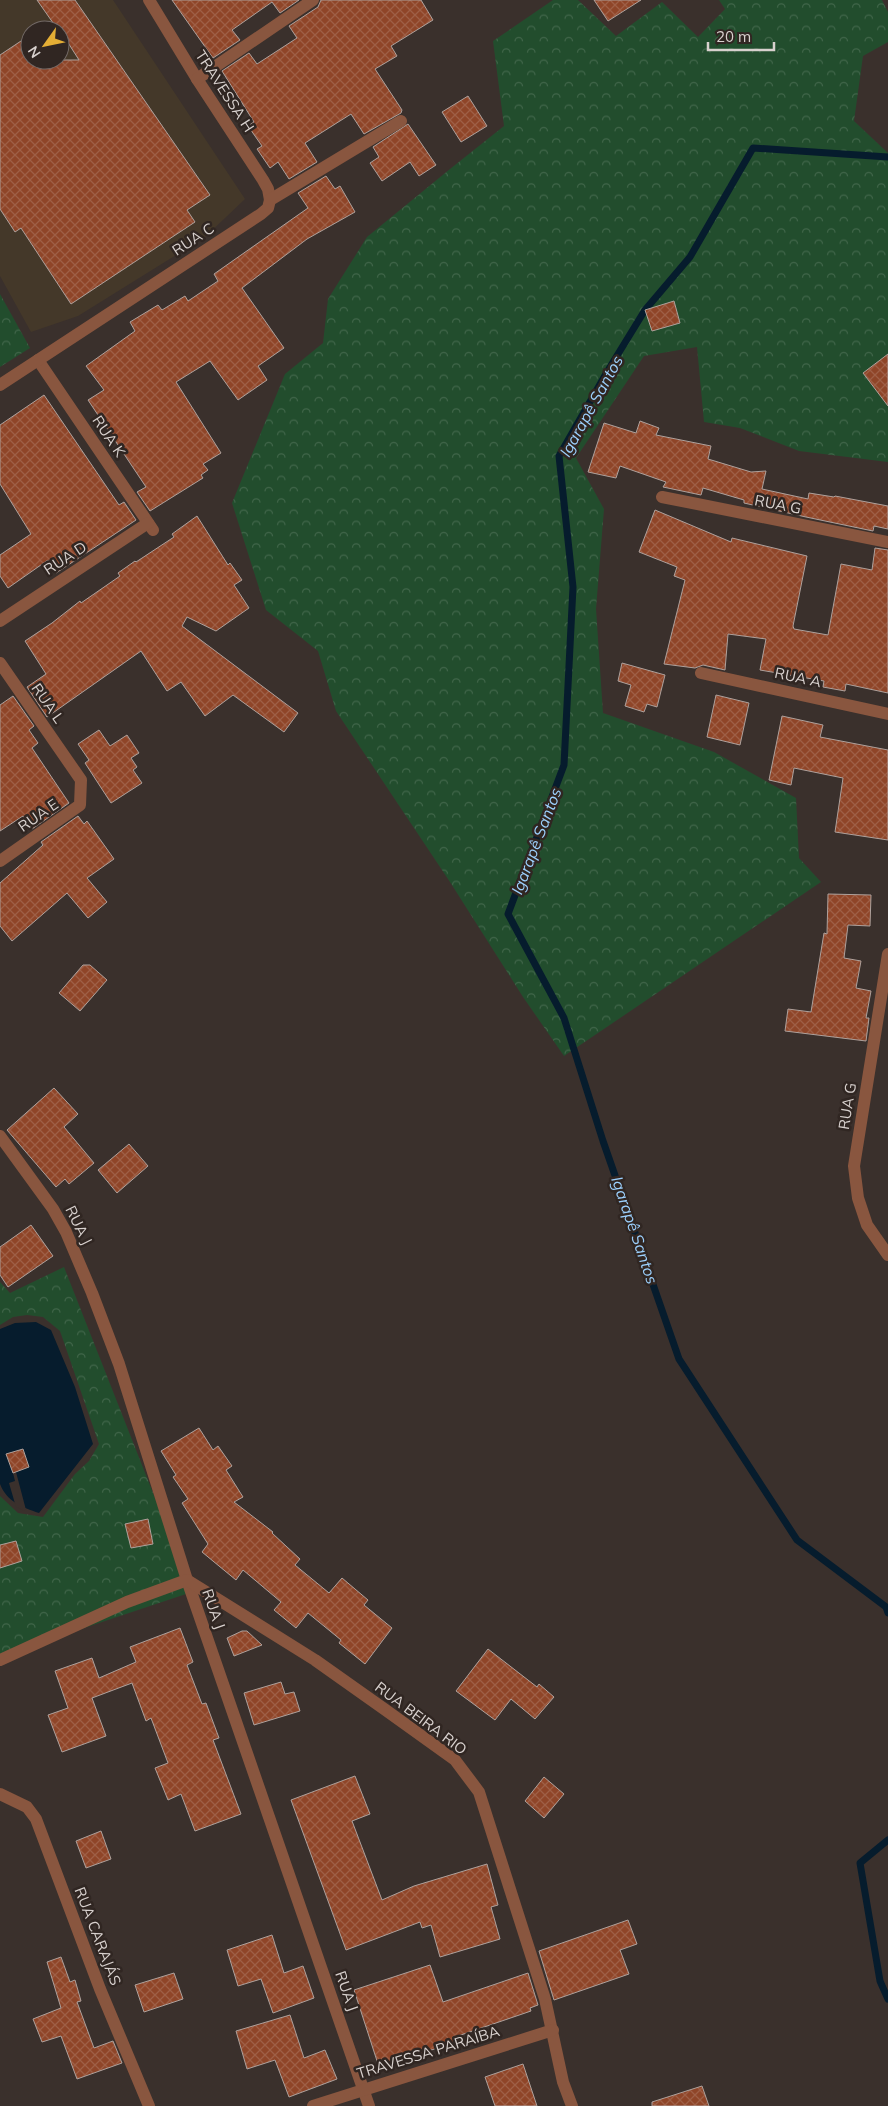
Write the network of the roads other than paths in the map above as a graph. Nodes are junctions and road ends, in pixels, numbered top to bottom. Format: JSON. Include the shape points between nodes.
{"nodes":[{"id":1,"x":149,"y":0,"type":"edge"},
{"id":2,"x":313,"y":0,"type":"edge"},
{"id":3,"x":197,"y":79,"type":"junction"},
{"id":4,"x":401,"y":121,"type":"dead end"},
{"id":5,"x":270,"y":200,"type":"junction"},
{"id":6,"x":38,"y":360,"type":"junction"},
{"id":7,"x":0,"y":385,"type":"edge"},
{"id":8,"x":662,"y":497,"type":"dead end"},
{"id":9,"x":150,"y":527,"type":"joint"},
{"id":10,"x":888,"y":542,"type":"edge"},
{"id":11,"x":0,"y":621,"type":"edge"},
{"id":12,"x":0,"y":663,"type":"edge"},
{"id":13,"x":701,"y":673,"type":"dead end"},
{"id":14,"x":888,"y":714,"type":"edge"},
{"id":15,"x":69,"y":762,"type":"joint"},
{"id":16,"x":0,"y":861,"type":"edge"},
{"id":17,"x":888,"y":954,"type":"edge"},
{"id":18,"x":0,"y":1136,"type":"edge"},
{"id":19,"x":888,"y":1255,"type":"edge"},
{"id":20,"x":187,"y":1580,"type":"junction"},
{"id":21,"x":0,"y":1660,"type":"edge"},
{"id":22,"x":0,"y":1794,"type":"edge"},
{"id":23,"x":553,"y":2030,"type":"junction"},
{"id":24,"x":363,"y":2089,"type":"junction"},
{"id":25,"x":149,"y":2106,"type":"edge"},
{"id":26,"x":313,"y":2106,"type":"edge"},
{"id":27,"x":369,"y":2106,"type":"edge"},
{"id":28,"x":572,"y":2106,"type":"edge"}],
"edges":[{"from":1,"to":3,"type":"street","name":"TRAVESSA H"},
{"from":2,"to":3,"type":"street"},
{"from":3,"to":5,"type":"street","name":"TRAVESSA H","via":[[263,180]]},
{"from":4,"to":5,"type":"street","name":"RUA C"},
{"from":5,"to":6,"type":"street","name":"RUA C","via":[[268,208],[261,214]]},
{"from":6,"to":7,"type":"street","name":"RUA C"},
{"from":6,"to":9,"type":"street","name":"RUA K"},
{"from":8,"to":10,"type":"street","name":"RUA G"},
{"from":9,"to":11,"type":"street","name":"RUA D"},
{"from":12,"to":15,"type":"street","name":"RUA L"},
{"from":13,"to":14,"type":"street","name":"RUA A"},
{"from":15,"to":16,"type":"street","name":"RUA E","via":[[81,780],[80,805]]},
{"from":17,"to":19,"type":"street","name":"RUA G","via":[[854,1166],[858,1198],[867,1225]]},
{"from":18,"to":20,"type":"street","name":"RUA J","via":[[53,1209],[70,1240],[118,1364]]},
{"from":20,"to":21,"type":"street","via":[[128,1602]]},
{"from":20,"to":23,"type":"street","name":"RUA BEIRA RIO","via":[[315,1660],[455,1760],[478,1792]]},
{"from":20,"to":24,"type":"street","name":"RUA J"},
{"from":22,"to":25,"type":"street","name":"RUA CARAJÁS","via":[[27,1807],[36,1819],[100,1989]]},
{"from":23,"to":24,"type":"street","name":"TRAVESSA PARAÍBA"},
{"from":23,"to":28,"type":"street","name":"RUA BEIRA RIO","via":[[563,2082]]},
{"from":24,"to":26,"type":"street","name":"TRAVESSA PARAÍBA"},
{"from":24,"to":27,"type":"street","name":"RUA J"}]}
